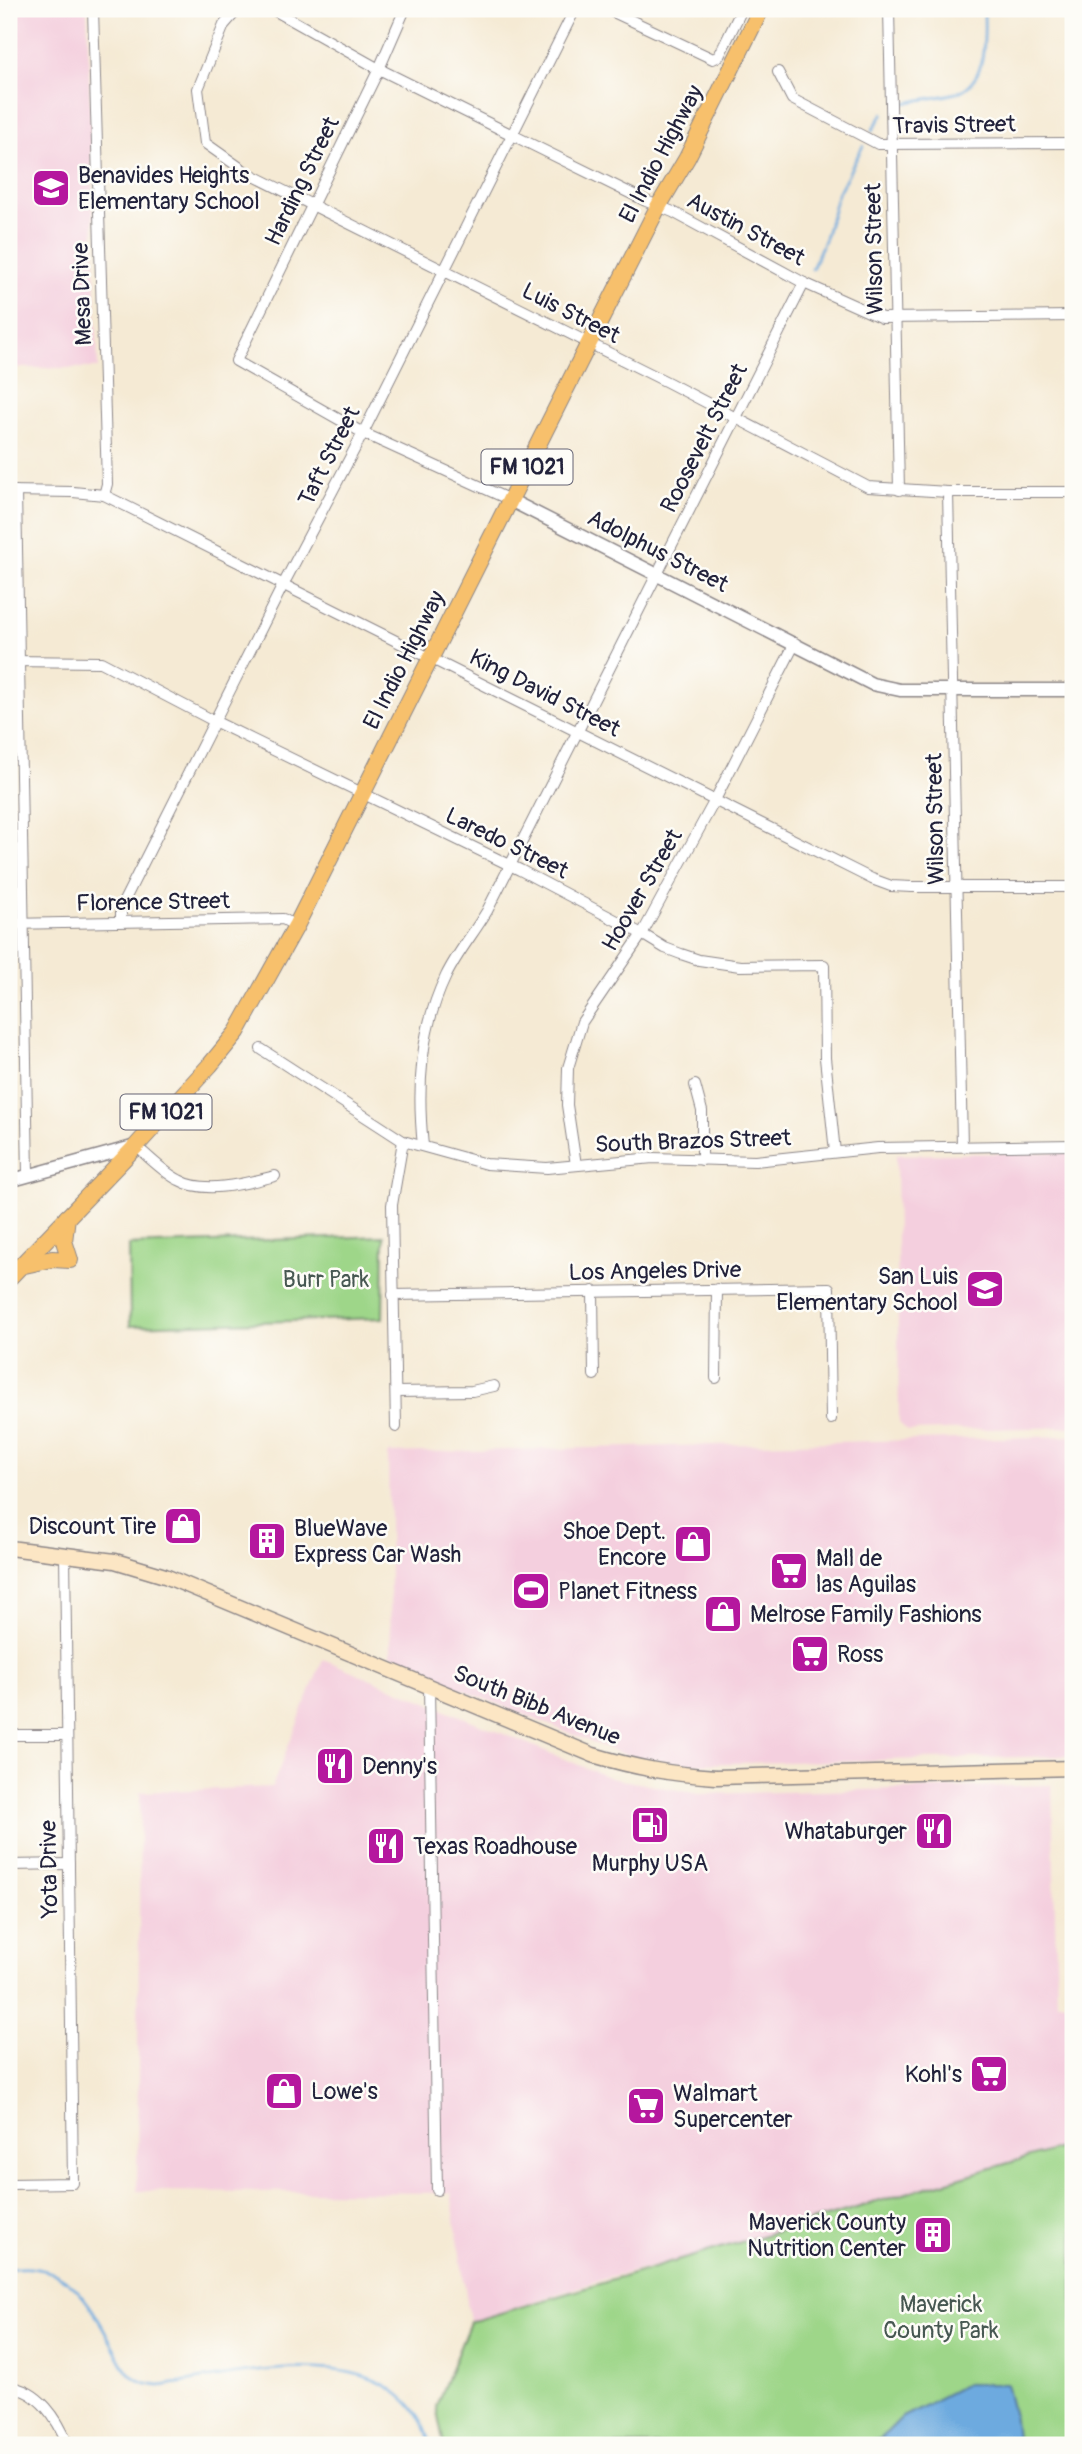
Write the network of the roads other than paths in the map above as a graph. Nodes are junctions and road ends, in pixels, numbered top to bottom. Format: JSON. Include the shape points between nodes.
{"nodes":[{"id":1,"x":93,"y":9,"type":"edge"},
{"id":2,"x":238,"y":9,"type":"edge"},
{"id":3,"x":272,"y":9,"type":"edge"},
{"id":4,"x":405,"y":9,"type":"edge"},
{"id":5,"x":575,"y":9,"type":"edge"},
{"id":6,"x":607,"y":9,"type":"edge"},
{"id":7,"x":742,"y":9,"type":"edge"},
{"id":8,"x":761,"y":9,"type":"edge"},
{"id":9,"x":889,"y":9,"type":"edge"},
{"id":10,"x":379,"y":69,"type":"junction"},
{"id":11,"x":778,"y":72,"type":"dead end"},
{"id":12,"x":511,"y":135,"type":"junction"},
{"id":13,"x":1073,"y":143,"type":"edge"},
{"id":14,"x":891,"y":145,"type":"junction"},
{"id":15,"x":312,"y":204,"type":"junction"},
{"id":16,"x":658,"y":207,"type":"junction"},
{"id":17,"x":444,"y":271,"type":"junction"},
{"id":18,"x":804,"y":283,"type":"junction"},
{"id":19,"x":1073,"y":316,"type":"edge"},
{"id":20,"x":894,"y":319,"type":"junction"},
{"id":21,"x":589,"y":343,"type":"junction"},
{"id":22,"x":244,"y":366,"type":"joint"},
{"id":23,"x":734,"y":418,"type":"junction"},
{"id":24,"x":363,"y":433,"type":"junction"},
{"id":25,"x":899,"y":490,"type":"junction"},
{"id":26,"x":13,"y":491,"type":"edge"},
{"id":27,"x":948,"y":492,"type":"junction"},
{"id":28,"x":1073,"y":492,"type":"edge"},
{"id":29,"x":104,"y":495,"type":"junction"},
{"id":30,"x":510,"y":500,"type":"junction"},
{"id":31,"x":657,"y":575,"type":"junction"},
{"id":32,"x":283,"y":585,"type":"junction"},
{"id":33,"x":795,"y":643,"type":"junction"},
{"id":34,"x":431,"y":656,"type":"junction"},
{"id":35,"x":13,"y":661,"type":"edge"},
{"id":36,"x":1073,"y":690,"type":"edge"},
{"id":37,"x":952,"y":691,"type":"junction"},
{"id":38,"x":214,"y":721,"type":"junction"},
{"id":39,"x":578,"y":731,"type":"junction"},
{"id":40,"x":362,"y":793,"type":"junction"},
{"id":41,"x":715,"y":800,"type":"junction"},
{"id":42,"x":510,"y":866,"type":"junction"},
{"id":43,"x":1073,"y":887,"type":"edge"},
{"id":44,"x":956,"y":888,"type":"junction"},
{"id":45,"x":121,"y":922,"type":"junction"},
{"id":46,"x":9,"y":924,"type":"edge"},
{"id":47,"x":24,"y":924,"type":"junction"},
{"id":48,"x":296,"y":926,"type":"junction"},
{"id":49,"x":642,"y":934,"type":"junction"},
{"id":50,"x":261,"y":1049,"type":"dead end"},
{"id":51,"x":695,"y":1084,"type":"dead end"},
{"id":52,"x":403,"y":1141,"type":"junction"},
{"id":53,"x":1073,"y":1145,"type":"edge"},
{"id":54,"x":136,"y":1146,"type":"junction"},
{"id":55,"x":423,"y":1146,"type":"junction"},
{"id":56,"x":962,"y":1146,"type":"junction"},
{"id":57,"x":835,"y":1152,"type":"junction"},
{"id":58,"x":702,"y":1160,"type":"junction"},
{"id":59,"x":576,"y":1165,"type":"junction"},
{"id":60,"x":28,"y":1175,"type":"junction"},
{"id":61,"x":275,"y":1176,"type":"dead end"},
{"id":62,"x":9,"y":1181,"type":"edge"},
{"id":63,"x":67,"y":1217,"type":"junction"},
{"id":64,"x":14,"y":1272,"type":"edge"},
{"id":65,"x":717,"y":1289,"type":"junction"},
{"id":66,"x":593,"y":1291,"type":"junction"},
{"id":67,"x":393,"y":1295,"type":"junction"},
{"id":68,"x":594,"y":1375,"type":"dead end"},
{"id":69,"x":716,"y":1378,"type":"dead end"},
{"id":70,"x":494,"y":1386,"type":"dead end"},
{"id":71,"x":396,"y":1392,"type":"junction"},
{"id":72,"x":831,"y":1419,"type":"dead end"},
{"id":73,"x":396,"y":1427,"type":"dead end"},
{"id":74,"x":9,"y":1549,"type":"edge"},
{"id":75,"x":65,"y":1555,"type":"junction"},
{"id":76,"x":429,"y":1687,"type":"junction"},
{"id":77,"x":9,"y":1735,"type":"edge"},
{"id":78,"x":66,"y":1735,"type":"junction"},
{"id":79,"x":1073,"y":1768,"type":"edge"},
{"id":80,"x":69,"y":1864,"type":"junction"},
{"id":81,"x":9,"y":1865,"type":"edge"},
{"id":82,"x":9,"y":2184,"type":"edge"},
{"id":83,"x":437,"y":2190,"type":"dead end"},
{"id":84,"x":9,"y":2387,"type":"edge"},
{"id":85,"x":68,"y":2445,"type":"edge"}],
"edges":[{"from":1,"to":29,"type":"street","name":"Mesa Drive"},
{"from":2,"to":15,"type":"street","name":"Luis Street","via":[[225,25],[198,89],[205,143],[246,172]]},
{"from":3,"to":10,"type":"street","name":"Austin Street"},
{"from":4,"to":10,"type":"street","name":"Harding Street"},
{"from":5,"to":12,"type":"street","name":"Taft Street"},
{"from":6,"to":7,"type":"street","via":[[713,59],[719,56]]},
{"from":8,"to":16,"type":"main road","name":"El Indio Highway","number":"FM 1021"},
{"from":9,"to":14,"type":"street","name":"Wilson Street"},
{"from":10,"to":12,"type":"street","name":"Austin Street"},
{"from":10,"to":15,"type":"street","name":"Harding Street"},
{"from":11,"to":14,"type":"street","name":"Travis Street","via":[[792,99],[878,144]]},
{"from":12,"to":16,"type":"street","name":"Austin Street"},
{"from":12,"to":17,"type":"street","name":"Taft Street"},
{"from":13,"to":14,"type":"street","name":"Travis Street"},
{"from":14,"to":20,"type":"street","name":"Wilson Street"},
{"from":15,"to":17,"type":"street","name":"Luis Street"},
{"from":15,"to":22,"type":"street","name":"Harding Street","via":[[236,361]]},
{"from":16,"to":18,"type":"street","name":"Austin Street"},
{"from":16,"to":21,"type":"main road","name":"El Indio Highway","number":"FM 1021"},
{"from":17,"to":21,"type":"street","name":"Luis Street"},
{"from":17,"to":24,"type":"street","name":"Taft Street"},
{"from":18,"to":20,"type":"street","name":"Austin Street","via":[[882,318]]},
{"from":18,"to":23,"type":"street","name":"Roosevelt Street"},
{"from":19,"to":20,"type":"street","name":"Austin Street"},
{"from":20,"to":25,"type":"street","name":"Wilson Street"},
{"from":21,"to":23,"type":"street","name":"Luis Street"},
{"from":21,"to":30,"type":"main road","name":"El Indio Highway","number":"FM 1021"},
{"from":22,"to":24,"type":"street","name":"Adolphus Street"},
{"from":23,"to":25,"type":"street","name":"Luis Street","via":[[868,486]]},
{"from":23,"to":31,"type":"street","name":"Roosevelt Street"},
{"from":24,"to":30,"type":"street","name":"Adolphus Street"},
{"from":24,"to":32,"type":"street","name":"Taft Street"},
{"from":25,"to":27,"type":"street","name":"Luis Street"},
{"from":26,"to":29,"type":"street","name":"King David Street"},
{"from":26,"to":35,"type":"street"},
{"from":27,"to":28,"type":"street","name":"Luis Street"},
{"from":27,"to":37,"type":"street","name":"Wilson Street"},
{"from":29,"to":32,"type":"street","name":"King David Street"},
{"from":30,"to":31,"type":"street","name":"Adolphus Street"},
{"from":30,"to":34,"type":"main road","name":"El Indio Highway","number":"FM 1021"},
{"from":31,"to":33,"type":"street","name":"Adolphus Street"},
{"from":31,"to":39,"type":"street","name":"Roosevelt Street"},
{"from":32,"to":34,"type":"street","name":"King David Street"},
{"from":32,"to":38,"type":"street","name":"Taft Street"},
{"from":33,"to":37,"type":"street","name":"Adolphus Street","via":[[885,688]]},
{"from":33,"to":41,"type":"street","name":"Hoover Street"},
{"from":34,"to":39,"type":"street","name":"King David Street"},
{"from":34,"to":40,"type":"main road","name":"El Indio Highway","number":"FM 1021"},
{"from":35,"to":38,"type":"street","name":"Laredo Street","via":[[101,662]]},
{"from":35,"to":47,"type":"street"},
{"from":36,"to":37,"type":"street","name":"Adolphus Street"},
{"from":37,"to":44,"type":"street","name":"Wilson Street"},
{"from":38,"to":40,"type":"street","name":"Laredo Street"},
{"from":38,"to":45,"type":"street","name":"Taft Street","via":[[121,907]]},
{"from":39,"to":41,"type":"street","name":"King David Street"},
{"from":39,"to":42,"type":"street","name":"Roosevelt Street"},
{"from":40,"to":42,"type":"street","name":"Laredo Street"},
{"from":40,"to":48,"type":"main road","name":"El Indio Highway","number":"FM 1021"},
{"from":41,"to":44,"type":"street","name":"King David Street","via":[[891,886]]},
{"from":41,"to":49,"type":"street","name":"Hoover Street"},
{"from":42,"to":49,"type":"street","name":"Laredo Street"},
{"from":42,"to":55,"type":"street","name":"Roosevelt Street","via":[[436,998],[422,1051]]},
{"from":43,"to":44,"type":"street","name":"King David Street"},
{"from":44,"to":56,"type":"street","name":"Wilson Street"},
{"from":45,"to":47,"type":"street","name":"Florence Street"},
{"from":45,"to":48,"type":"street","name":"Florence Street","via":[[283,919]]},
{"from":46,"to":47,"type":"street","name":"Florence Street"},
{"from":47,"to":60,"type":"street"},
{"from":48,"to":54,"type":"main road","name":"El Indio Highway","number":"FM 1021","via":[[237,1032]]},
{"from":49,"to":57,"type":"street","name":"Laredo Street","via":[[699,960],[740,966],[824,965],[825,1058]]},
{"from":49,"to":59,"type":"street","name":"Hoover Street","via":[[582,1022],[568,1068],[567,1105]]},
{"from":50,"to":52,"type":"street","name":"South Brazos Street"},
{"from":51,"to":58,"type":"street","via":[[702,1111]]},
{"from":52,"to":55,"type":"street","name":"South Brazos Street"},
{"from":52,"to":67,"type":"street","via":[[392,1205]]},
{"from":53,"to":56,"type":"street","name":"South Brazos Street"},
{"from":54,"to":60,"type":"street"},
{"from":54,"to":61,"type":"street","via":[[180,1181],[214,1188]]},
{"from":54,"to":63,"type":"main road","name":"El Indio Highway","number":"FM 1021"},
{"from":55,"to":59,"type":"street","name":"South Brazos Street","via":[[486,1164]]},
{"from":56,"to":57,"type":"street","name":"South Brazos Street"},
{"from":57,"to":58,"type":"street","name":"South Brazos Street","via":[[755,1161]]},
{"from":58,"to":59,"type":"street","name":"South Brazos Street","via":[[653,1158]]},
{"from":60,"to":62,"type":"street"},
{"from":63,"to":64,"type":"main road","name":"El Indio Highway","number":"FM 1021"},
{"from":63,"to":64,"type":"main road","via":[[64,1241],[70,1260],[52,1259]]},
{"from":65,"to":66,"type":"street","name":"Los Angeles Drive"},
{"from":65,"to":69,"type":"street"},
{"from":65,"to":72,"type":"street","name":"Los Angeles Drive","via":[[829,1287]]},
{"from":66,"to":67,"type":"street","name":"Los Angeles Drive"},
{"from":66,"to":68,"type":"street"},
{"from":67,"to":71,"type":"street"},
{"from":70,"to":71,"type":"street","via":[[472,1391]]},
{"from":71,"to":73,"type":"street"},
{"from":74,"to":75,"type":"main road","name":"South Bibb Avenue"},
{"from":75,"to":76,"type":"main road","name":"South Bibb Avenue","via":[[115,1561],[165,1576]]},
{"from":75,"to":78,"type":"street","name":"Yota Drive"},
{"from":76,"to":79,"type":"main road","name":"South Bibb Avenue","via":[[593,1755],[674,1775]]},
{"from":76,"to":83,"type":"street"},
{"from":77,"to":78,"type":"street"},
{"from":78,"to":80,"type":"street","name":"Yota Drive"},
{"from":80,"to":81,"type":"street"},
{"from":80,"to":82,"type":"street","name":"Yota Drive","via":[[73,2183]]},
{"from":84,"to":85,"type":"street","via":[[39,2400]]}]}
